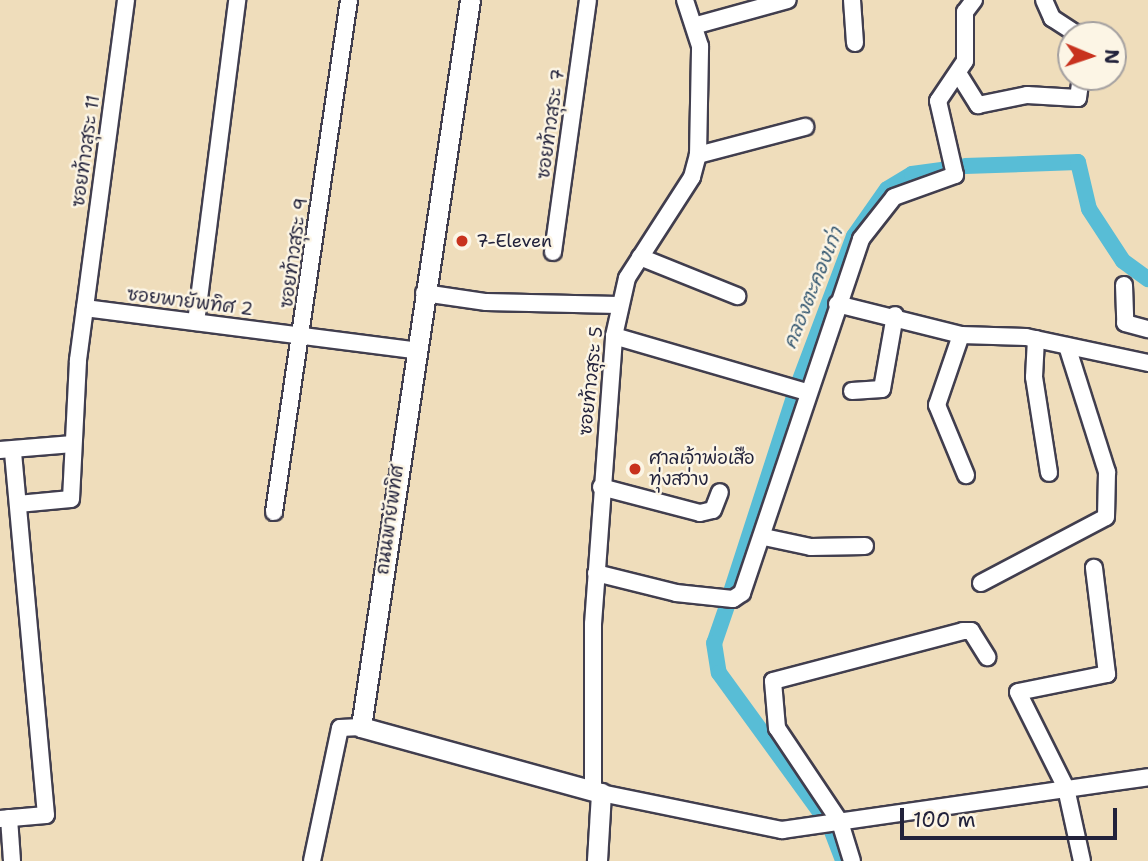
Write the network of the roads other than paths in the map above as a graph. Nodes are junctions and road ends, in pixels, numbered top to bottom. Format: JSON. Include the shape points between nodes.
{"nodes":[{"id":1,"x":126,"y":0,"type":"edge"},
{"id":2,"x":237,"y":0,"type":"edge"},
{"id":3,"x":349,"y":0,"type":"edge"},
{"id":4,"x":470,"y":0,"type":"edge"},
{"id":5,"x":588,"y":0,"type":"edge"},
{"id":6,"x":685,"y":0,"type":"edge"},
{"id":7,"x":788,"y":0,"type":"edge"},
{"id":8,"x":852,"y":0,"type":"edge"},
{"id":9,"x":974,"y":0,"type":"edge"},
{"id":10,"x":1044,"y":0,"type":"edge"},
{"id":11,"x":1057,"y":21,"type":"edge"},
{"id":12,"x":697,"y":25,"type":"junction"},
{"id":13,"x":855,"y":43,"type":"dead end"},
{"id":14,"x":958,"y":73,"type":"junction"},
{"id":15,"x":1079,"y":91,"type":"edge"},
{"id":16,"x":805,"y":127,"type":"dead end"},
{"id":17,"x":698,"y":155,"type":"junction"},
{"id":18,"x":553,"y":253,"type":"dead end"},
{"id":19,"x":640,"y":257,"type":"junction"},
{"id":20,"x":1124,"y":285,"type":"dead end"},
{"id":21,"x":424,"y":293,"type":"junction"},
{"id":22,"x":737,"y":296,"type":"dead end"},
{"id":23,"x":837,"y":304,"type":"junction"},
{"id":24,"x":618,"y":305,"type":"junction"},
{"id":25,"x":85,"y":308,"type":"junction"},
{"id":26,"x":895,"y":315,"type":"junction"},
{"id":27,"x":196,"y":322,"type":"junction"},
{"id":28,"x":1148,"y":329,"type":"edge"},
{"id":29,"x":961,"y":335,"type":"junction"},
{"id":30,"x":302,"y":336,"type":"junction"},
{"id":31,"x":614,"y":336,"type":"junction"},
{"id":32,"x":1036,"y":340,"type":"junction"},
{"id":33,"x":1067,"y":346,"type":"junction"},
{"id":34,"x":415,"y":350,"type":"junction"},
{"id":35,"x":1146,"y":363,"type":"edge"},
{"id":36,"x":1148,"y":380,"type":"edge"},
{"id":37,"x":852,"y":391,"type":"dead end"},
{"id":38,"x":807,"y":392,"type":"junction"},
{"id":39,"x":73,"y":444,"type":"junction"},
{"id":40,"x":7,"y":450,"type":"edge"},
{"id":41,"x":1049,"y":473,"type":"dead end"},
{"id":42,"x":966,"y":475,"type":"dead end"},
{"id":43,"x":601,"y":486,"type":"junction"},
{"id":44,"x":720,"y":492,"type":"dead end"},
{"id":45,"x":18,"y":504,"type":"junction"},
{"id":46,"x":274,"y":512,"type":"dead end"},
{"id":47,"x":764,"y":537,"type":"junction"},
{"id":48,"x":865,"y":546,"type":"dead end"},
{"id":49,"x":1094,"y":568,"type":"dead end"},
{"id":50,"x":596,"y":573,"type":"junction"},
{"id":51,"x":981,"y":583,"type":"dead end"},
{"id":52,"x":987,"y":657,"type":"dead end"},
{"id":53,"x":361,"y":727,"type":"junction"},
{"id":54,"x":1148,"y":777,"type":"edge"},
{"id":55,"x":1066,"y":788,"type":"junction"},
{"id":56,"x":597,"y":791,"type":"junction"},
{"id":57,"x":4,"y":819,"type":"edge"},
{"id":58,"x":839,"y":822,"type":"junction"},
{"id":59,"x":12,"y":861,"type":"edge"},
{"id":60,"x":312,"y":861,"type":"edge"},
{"id":61,"x":597,"y":861,"type":"edge"},
{"id":62,"x":852,"y":861,"type":"edge"},
{"id":63,"x":1082,"y":861,"type":"edge"}],
"edges":[{"from":1,"to":25,"type":"street","name":"ซอยท้าวสุระ 11"},
{"from":2,"to":27,"type":"street"},
{"from":3,"to":30,"type":"street","name":"ซอยท้าวสุระ 9"},
{"from":4,"to":21,"type":"street","name":"ถนนพายัพทิศ"},
{"from":5,"to":18,"type":"street","name":"ซอยท้าวสุระ 7"},
{"from":6,"to":12,"type":"street","name":"ซอยท้าวสุระ 5"},
{"from":7,"to":12,"type":"street"},
{"from":8,"to":13,"type":"street"},
{"from":9,"to":14,"type":"street","via":[[965,12],[965,61]]},
{"from":10,"to":11,"type":"street"},
{"from":12,"to":17,"type":"street","name":"ซอยท้าวสุระ 5"},
{"from":14,"to":15,"type":"street","via":[[975,104],[1027,95],[1078,98]]},
{"from":14,"to":23,"type":"street","via":[[939,101],[955,174],[894,197],[861,239]]},
{"from":16,"to":17,"type":"street"},
{"from":17,"to":19,"type":"street","name":"ซอยท้าวสุระ 5","via":[[692,177]]},
{"from":19,"to":22,"type":"street"},
{"from":19,"to":24,"type":"street","name":"ซอยท้าวสุระ 5"},
{"from":20,"to":28,"type":"street","via":[[1125,323]]},
{"from":21,"to":24,"type":"street","via":[[486,302]]},
{"from":21,"to":34,"type":"street","name":"ถนนพายัพทิศ"},
{"from":23,"to":26,"type":"street"},
{"from":23,"to":38,"type":"street"},
{"from":24,"to":31,"type":"street","name":"ซอยท้าวสุระ 5"},
{"from":25,"to":27,"type":"street","name":"ซอยพายัพทิศ 2"},
{"from":25,"to":39,"type":"street","name":"ซอยท้าวสุระ 11"},
{"from":26,"to":29,"type":"street"},
{"from":26,"to":37,"type":"street","via":[[881,391]]},
{"from":27,"to":30,"type":"street","name":"ซอยพายัพทิศ 2"},
{"from":29,"to":32,"type":"street"},
{"from":29,"to":42,"type":"street","via":[[937,405]]},
{"from":30,"to":34,"type":"street","name":"ซอยพายัพทิศ 2"},
{"from":30,"to":46,"type":"street","name":"ซอยท้าวสุระ 9"},
{"from":31,"to":38,"type":"street"},
{"from":31,"to":43,"type":"street","name":"ซอยท้าวสุระ 5"},
{"from":32,"to":33,"type":"street"},
{"from":32,"to":41,"type":"street","via":[[1034,377]]},
{"from":33,"to":35,"type":"street"},
{"from":33,"to":51,"type":"street","via":[[1107,472],[1105,517]]},
{"from":34,"to":53,"type":"street","name":"ถนนพายัพทิศ"},
{"from":35,"to":36,"type":"street"},
{"from":38,"to":47,"type":"street"},
{"from":39,"to":40,"type":"street"},
{"from":39,"to":45,"type":"street","name":"ซอยท้าวสุระ 11","via":[[71,499]]},
{"from":40,"to":45,"type":"street"},
{"from":43,"to":44,"type":"street","via":[[707,513]]},
{"from":43,"to":50,"type":"street","name":"ซอยท้าวสุระ 5"},
{"from":45,"to":57,"type":"street","via":[[46,815]]},
{"from":47,"to":48,"type":"street","via":[[817,548]]},
{"from":47,"to":50,"type":"street","via":[[742,593],[733,599]]},
{"from":49,"to":55,"type":"street","via":[[1107,674],[1018,692]]},
{"from":50,"to":56,"type":"street","name":"ซอยท้าวสุระ 5"},
{"from":52,"to":58,"type":"street","via":[[971,631],[963,631],[773,681],[777,728]]},
{"from":53,"to":56,"type":"street"},
{"from":53,"to":60,"type":"street","via":[[340,728]]},
{"from":54,"to":55,"type":"street"},
{"from":55,"to":58,"type":"street"},
{"from":55,"to":63,"type":"street"},
{"from":56,"to":58,"type":"street","via":[[782,830]]},
{"from":56,"to":61,"type":"street"},
{"from":57,"to":59,"type":"street"},
{"from":58,"to":62,"type":"street"}]}
